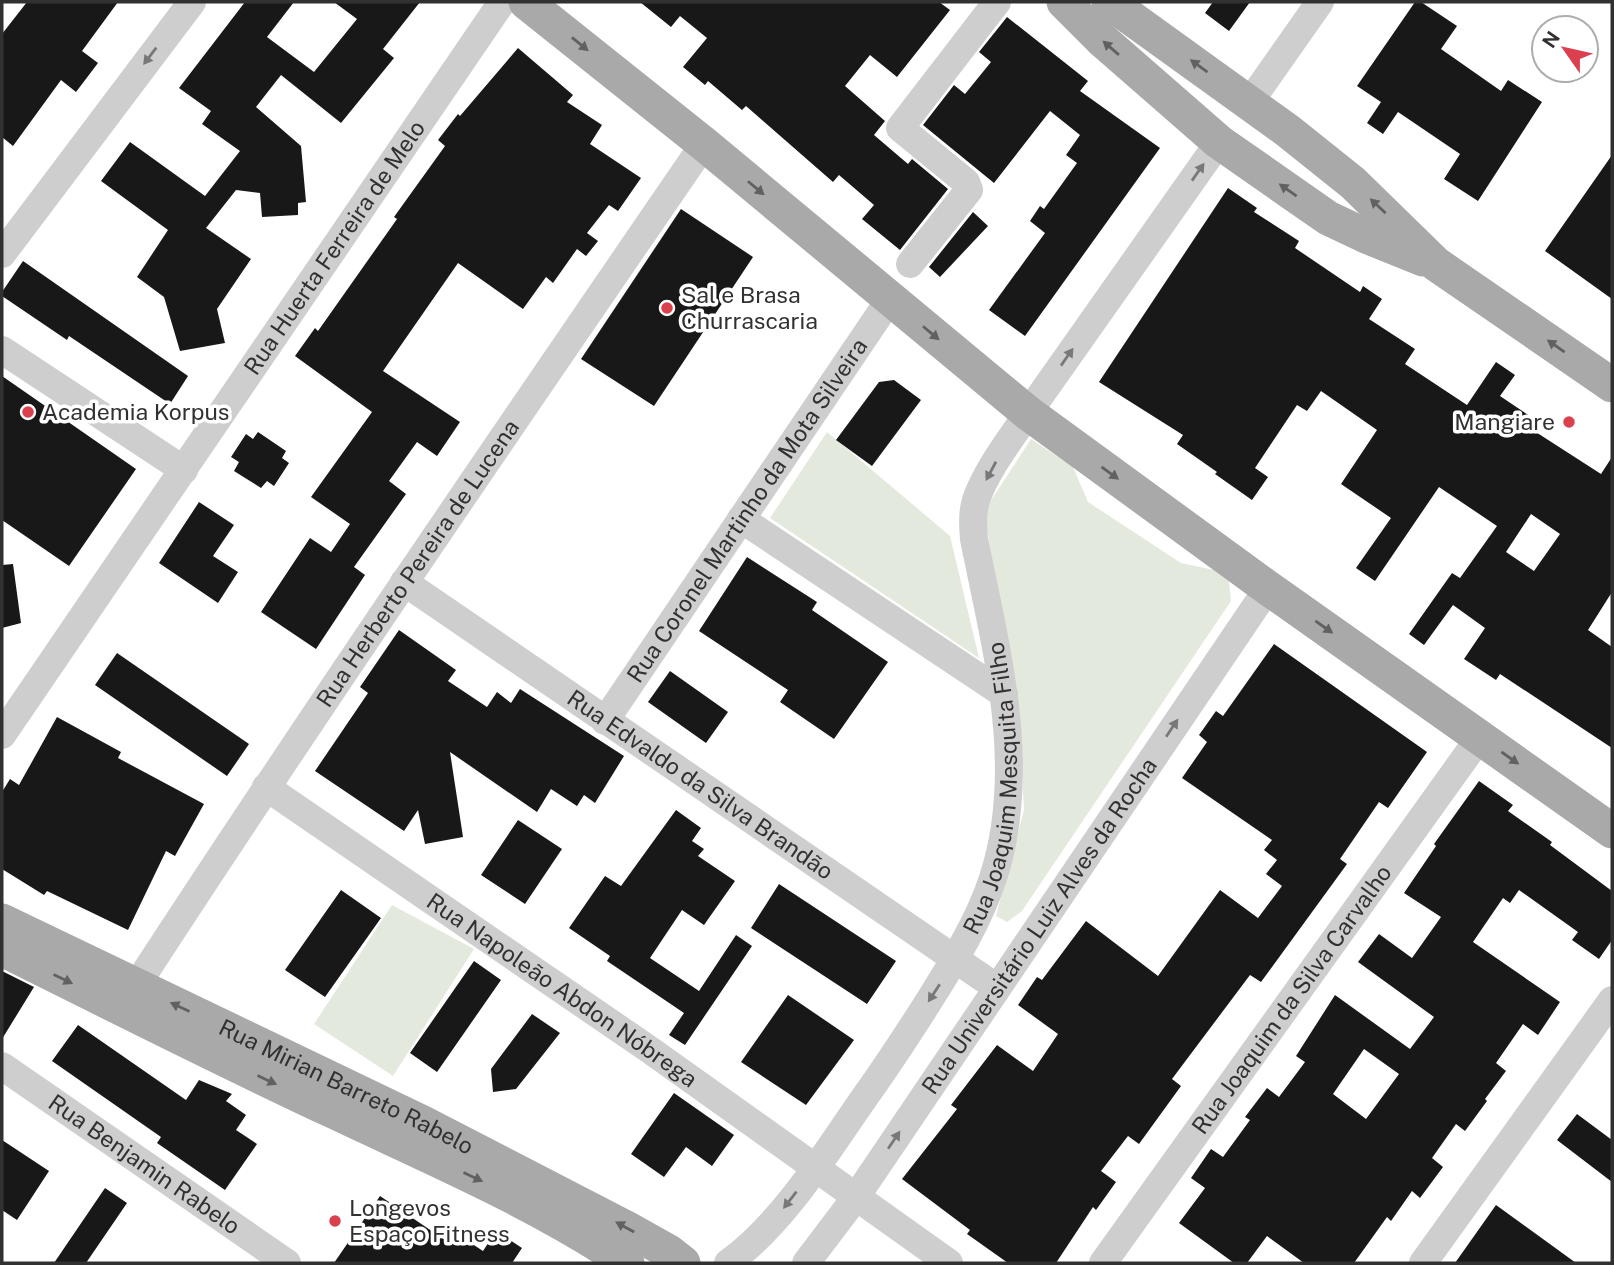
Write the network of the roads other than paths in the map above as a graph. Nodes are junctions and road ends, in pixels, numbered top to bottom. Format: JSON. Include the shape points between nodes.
{"nodes":[{"id":1,"x":192,"y":2,"type":"edge"},
{"id":2,"x":502,"y":2,"type":"edge"},
{"id":3,"x":526,"y":2,"type":"edge"},
{"id":4,"x":997,"y":2,"type":"edge"},
{"id":5,"x":1065,"y":2,"type":"edge"},
{"id":6,"x":1109,"y":2,"type":"edge"},
{"id":7,"x":1320,"y":2,"type":"edge"},
{"id":8,"x":1249,"y":103,"type":"junction"},
{"id":9,"x":1219,"y":142,"type":"junction"},
{"id":10,"x":704,"y":144,"type":"junction"},
{"id":11,"x":2,"y":254,"type":"edge"},
{"id":12,"x":910,"y":264,"type":"dead end"},
{"id":13,"x":1436,"y":264,"type":"junction"},
{"id":14,"x":890,"y":299,"type":"junction"},
{"id":15,"x":2,"y":350,"type":"edge"},
{"id":16,"x":1612,"y":385,"type":"edge"},
{"id":17,"x":1028,"y":413,"type":"junction"},
{"id":18,"x":184,"y":470,"type":"junction"},
{"id":19,"x":741,"y":519,"type":"junction"},
{"id":20,"x":404,"y":582,"type":"junction"},
{"id":21,"x":1268,"y":588,"type":"junction"},
{"id":22,"x":1003,"y":694,"type":"junction"},
{"id":23,"x":605,"y":721,"type":"junction"},
{"id":24,"x":2,"y":736,"type":"edge"},
{"id":25,"x":1480,"y":737,"type":"junction"},
{"id":26,"x":266,"y":787,"type":"junction"},
{"id":27,"x":1612,"y":831,"type":"edge"},
{"id":28,"x":2,"y":920,"type":"edge"},
{"id":29,"x":2,"y":949,"type":"edge"},
{"id":30,"x":955,"y":960,"type":"junction"},
{"id":31,"x":136,"y":986,"type":"junction"},
{"id":32,"x":996,"y":987,"type":"junction"},
{"id":33,"x":1612,"y":1000,"type":"edge"},
{"id":34,"x":2,"y":1066,"type":"edge"},
{"id":35,"x":816,"y":1167,"type":"junction"},
{"id":36,"x":856,"y":1197,"type":"junction"},
{"id":37,"x":287,"y":1263,"type":"edge"},
{"id":38,"x":626,"y":1263,"type":"edge"},
{"id":39,"x":683,"y":1263,"type":"edge"},
{"id":40,"x":728,"y":1263,"type":"edge"},
{"id":41,"x":806,"y":1263,"type":"edge"},
{"id":42,"x":949,"y":1263,"type":"edge"},
{"id":43,"x":1103,"y":1263,"type":"edge"},
{"id":44,"x":1423,"y":1263,"type":"edge"}],
"edges":[{"from":1,"to":11,"type":"street","one_way":true},
{"from":2,"to":18,"type":"street","name":"Rua Huerta Ferreira de Melo"},
{"from":3,"to":10,"type":"main road","one_way":true},
{"from":4,"to":12,"type":"street","via":[[900,128],[967,182],[969,190]]},
{"from":9,"to":5,"type":"main road","one_way":true},
{"from":8,"to":6,"type":"main road","one_way":true},
{"from":7,"to":8,"type":"street"},
{"from":13,"to":8,"type":"main road","one_way":true,"via":[[1353,183]]},
{"from":13,"to":9,"type":"main road","one_way":true,"via":[[1328,218]]},
{"from":17,"to":9,"type":"street","name":"Rua Joaquim Mesquita Filho","one_way":true},
{"from":10,"to":14,"type":"main road","one_way":true},
{"from":10,"to":20,"type":"street","name":"Rua Herberto Pereira de Lucena"},
{"from":16,"to":13,"type":"main road","one_way":true},
{"from":14,"to":17,"type":"main road","one_way":true},
{"from":14,"to":19,"type":"street","name":"Rua Coronel Martinho da Mota Silveira"},
{"from":15,"to":18,"type":"street"},
{"from":17,"to":21,"type":"main road","one_way":true},
{"from":17,"to":22,"type":"street","name":"Rua Joaquim Mesquita Filho","one_way":true,"via":[[987,478],[973,519]]},
{"from":18,"to":24,"type":"street","name":"Rua Huerta Ferreira de Melo"},
{"from":19,"to":22,"type":"street"},
{"from":19,"to":23,"type":"street","name":"Rua Coronel Martinho da Mota Silveira"},
{"from":20,"to":23,"type":"street","name":"Rua Edvaldo da Silva Brandão"},
{"from":20,"to":26,"type":"street","name":"Rua Herberto Pereira de Lucena"},
{"from":21,"to":25,"type":"main road","one_way":true},
{"from":32,"to":21,"type":"street","name":"Rua Universitário Luiz Alves da Rocha","one_way":true},
{"from":22,"to":30,"type":"street","name":"Rua Joaquim Mesquita Filho","via":[[1009,779],[1002,845],[979,914]]},
{"from":23,"to":30,"type":"street","name":"Rua Edvaldo da Silva Brandão"},
{"from":25,"to":27,"type":"main road","one_way":true},
{"from":25,"to":43,"type":"street","name":"Rua Joaquim da Silva Carvalho"},
{"from":26,"to":31,"type":"street","name":"Rua Herberto Pereira de Lucena"},
{"from":26,"to":35,"type":"street","name":"Rua Napoleão Abdon Nóbrega"},
{"from":28,"to":31,"type":"main road","name":"Rua Mirian Barreto Rabelo"},
{"from":29,"to":38,"type":"main road","name":"Rua Mirian Barreto Rabelo","one_way":true,"via":[[505,1193]]},
{"from":30,"to":32,"type":"street","name":"Rua Edvaldo da Silva Brandão"},
{"from":30,"to":35,"type":"street","name":"Rua Joaquim Mesquita Filho","one_way":true},
{"from":39,"to":31,"type":"main road","name":"Rua Mirian Barreto Rabelo","one_way":true,"via":[[628,1228],[423,1122]]},
{"from":36,"to":32,"type":"street","name":"Rua Universitário Luiz Alves da Rocha","one_way":true},
{"from":33,"to":44,"type":"street"},
{"from":34,"to":37,"type":"street","name":"Rua Benjamin Rabelo"},
{"from":35,"to":36,"type":"street","name":"Rua Napoleão Abdon Nóbrega"},
{"from":35,"to":40,"type":"street","name":"Rua Joaquim Mesquita Filho","one_way":true,"via":[[774,1219]]},
{"from":36,"to":41,"type":"street","name":"Rua Universitário Luiz Alves da Rocha"},
{"from":36,"to":42,"type":"street","name":"Rua Napoleão Abdon Nóbrega"}]}
